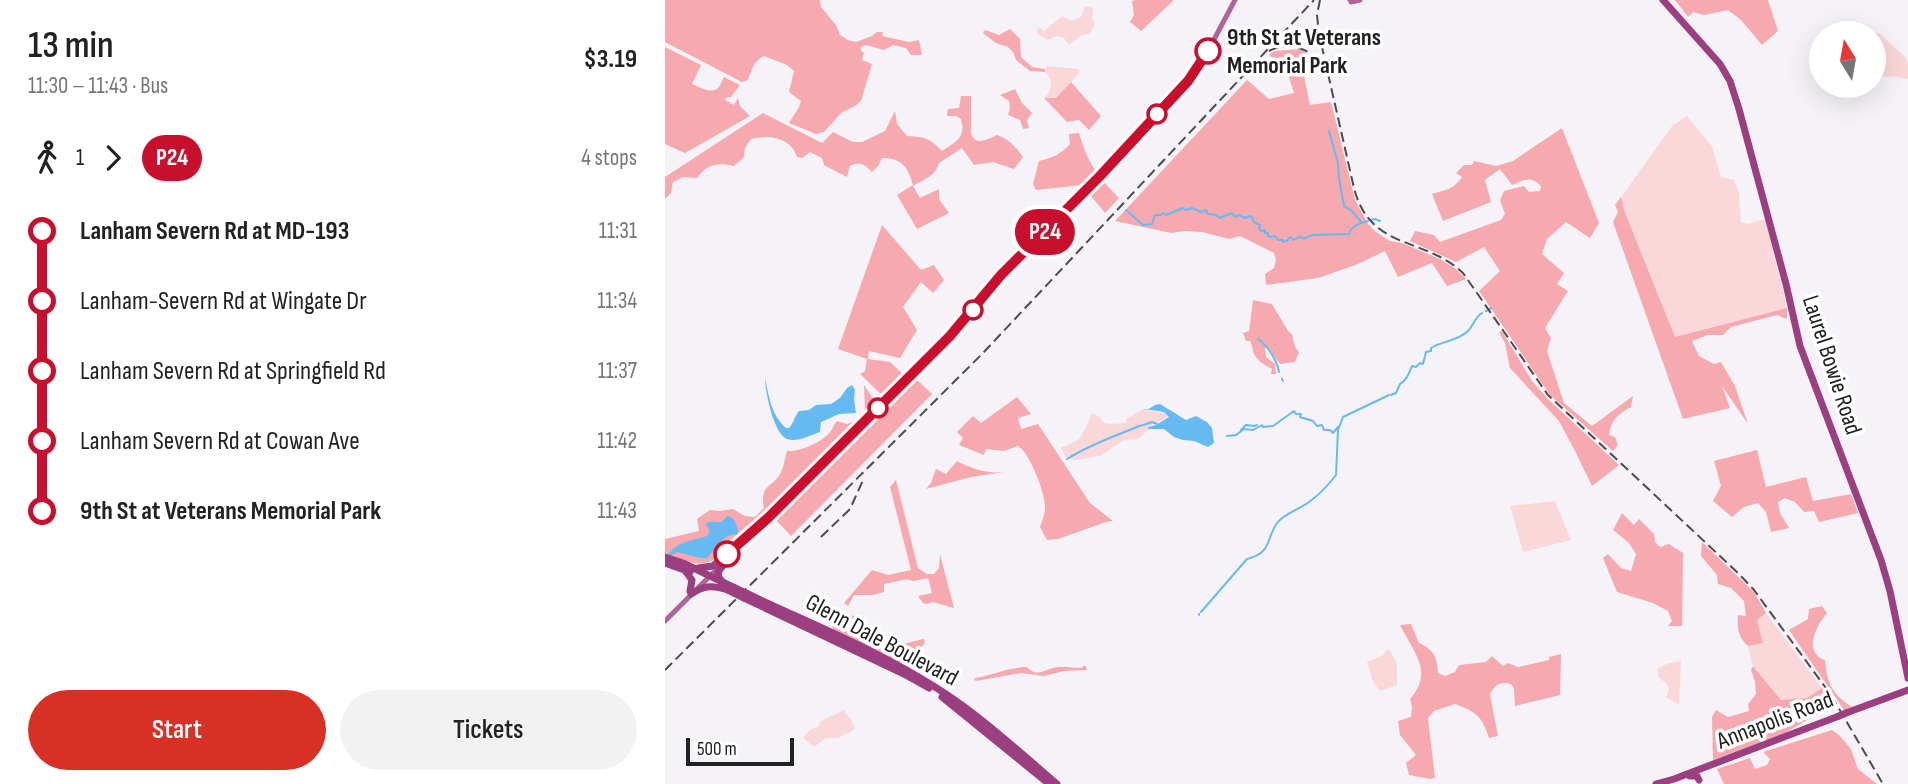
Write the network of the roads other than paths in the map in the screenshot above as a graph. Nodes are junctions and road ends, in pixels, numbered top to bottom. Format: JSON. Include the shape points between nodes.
{"nodes":[{"id":1,"x":1235,"y":0,"type":"edge"},
{"id":2,"x":1360,"y":0,"type":"edge"},
{"id":3,"x":1666,"y":0,"type":"edge"},
{"id":4,"x":1350,"y":1,"type":"edge"},
{"id":5,"x":728,"y":556,"type":"junction"},
{"id":6,"x":667,"y":561,"type":"edge"},
{"id":7,"x":683,"y":563,"type":"junction"},
{"id":8,"x":707,"y":577,"type":"junction"},
{"id":9,"x":732,"y":589,"type":"junction"},
{"id":10,"x":690,"y":592,"type":"junction"},
{"id":11,"x":746,"y":596,"type":"junction"},
{"id":12,"x":665,"y":621,"type":"edge"},
{"id":13,"x":1905,"y":689,"type":"edge"},
{"id":14,"x":1843,"y":716,"type":"junction"},
{"id":15,"x":1690,"y":776,"type":"junction"},
{"id":16,"x":1699,"y":780,"type":"dead end"},
{"id":17,"x":1049,"y":784,"type":"edge"},
{"id":18,"x":1056,"y":784,"type":"edge"},
{"id":19,"x":1656,"y":784,"type":"edge"},
{"id":20,"x":1666,"y":784,"type":"edge"}],
"edges":[{"from":1,"to":5,"type":"main road","via":[[1196,72],[1001,275],[943,344]]},
{"from":2,"to":4,"type":"main road"},
{"from":3,"to":13,"type":"main road","name":"Laurel Bowie Road","via":[[1730,81],[1800,346],[1890,591]]},
{"from":5,"to":7,"type":"main road","via":[[708,568]]},
{"from":5,"to":8,"type":"main road"},
{"from":5,"to":9,"type":"main road","via":[[718,574]]},
{"from":6,"to":7,"type":"main road"},
{"from":6,"to":8,"type":"main road"},
{"from":6,"to":10,"type":"main road","via":[[690,575]]},
{"from":7,"to":8,"type":"main road"},
{"from":8,"to":9,"type":"main road","name":"Glenn Dale Boulevard"},
{"from":8,"to":10,"type":"main road"},
{"from":9,"to":10,"type":"main road","via":[[710,586]]},
{"from":9,"to":11,"type":"main road","name":"Glenn Dale Boulevard","bridge":true},
{"from":10,"to":12,"type":"main road"},
{"from":11,"to":17,"type":"main road","name":"Glenn Dale Boulevard","via":[[934,691]]},
{"from":11,"to":18,"type":"main road","name":"Glenn Dale Boulevard","via":[[886,659],[936,687]]},
{"from":13,"to":14,"type":"main road","name":"Annapolis Road"},
{"from":14,"to":15,"type":"main road","name":"Annapolis Road"},
{"from":14,"to":19,"type":"main road","name":"Annapolis Road"},
{"from":15,"to":16,"type":"main road"},
{"from":15,"to":20,"type":"main road","name":"Annapolis Road"}]}
